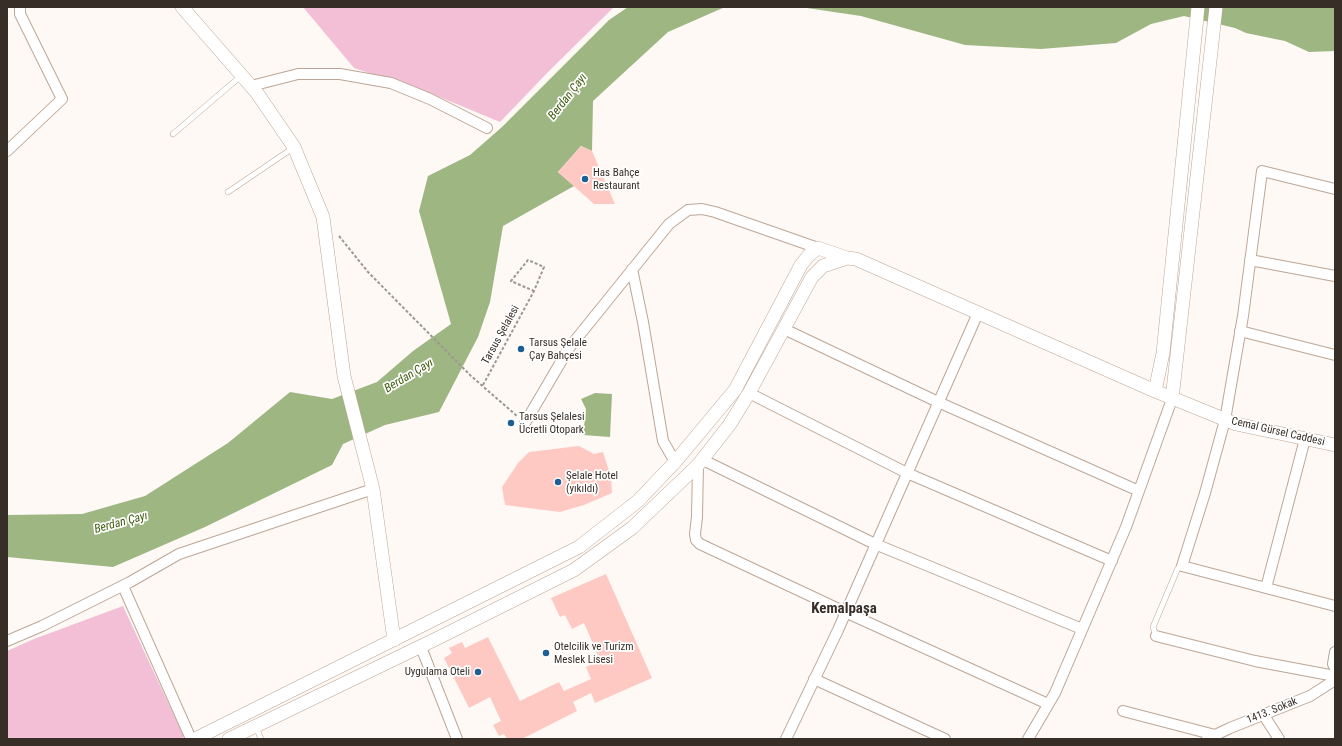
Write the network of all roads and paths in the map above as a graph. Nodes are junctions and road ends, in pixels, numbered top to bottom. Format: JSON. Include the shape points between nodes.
{"nodes":[{"id":1,"x":20,"y":7,"type":"edge"},
{"id":2,"x":182,"y":7,"type":"edge"},
{"id":3,"x":1198,"y":7,"type":"edge"},
{"id":4,"x":1216,"y":7,"type":"edge"},
{"id":5,"x":242,"y":76,"type":"junction"},
{"id":6,"x":251,"y":86,"type":"junction"},
{"id":7,"x":487,"y":128,"type":"dead end"},
{"id":8,"x":173,"y":134,"type":"dead end"},
{"id":9,"x":294,"y":148,"type":"junction"},
{"id":10,"x":7,"y":151,"type":"edge"},
{"id":11,"x":1335,"y":189,"type":"edge"},
{"id":12,"x":228,"y":192,"type":"dead end"},
{"id":13,"x":338,"y":235,"type":"dead end"},
{"id":14,"x":818,"y":248,"type":"junction"},
{"id":15,"x":847,"y":258,"type":"junction"},
{"id":16,"x":1250,"y":260,"type":"junction"},
{"id":17,"x":632,"y":270,"type":"junction"},
{"id":18,"x":1335,"y":276,"type":"edge"},
{"id":19,"x":534,"y":291,"type":"junction"},
{"id":20,"x":978,"y":313,"type":"junction"},
{"id":21,"x":784,"y":329,"type":"junction"},
{"id":22,"x":1240,"y":331,"type":"junction"},
{"id":23,"x":1335,"y":355,"type":"edge"},
{"id":24,"x":483,"y":386,"type":"junction"},
{"id":25,"x":1155,"y":391,"type":"junction"},
{"id":26,"x":749,"y":393,"type":"junction"},
{"id":27,"x":1172,"y":399,"type":"junction"},
{"id":28,"x":938,"y":402,"type":"junction"},
{"id":29,"x":1225,"y":420,"type":"junction"},
{"id":30,"x":525,"y":424,"type":"joint"},
{"id":31,"x":1305,"y":439,"type":"junction"},
{"id":32,"x":1335,"y":445,"type":"edge"},
{"id":33,"x":674,"y":462,"type":"junction"},
{"id":34,"x":700,"y":463,"type":"junction"},
{"id":35,"x":907,"y":473,"type":"junction"},
{"id":36,"x":373,"y":489,"type":"junction"},
{"id":37,"x":1139,"y":491,"type":"junction"},
{"id":38,"x":875,"y":544,"type":"junction"},
{"id":39,"x":1112,"y":561,"type":"junction"},
{"id":40,"x":1182,"y":566,"type":"junction"},
{"id":41,"x":123,"y":586,"type":"junction"},
{"id":42,"x":1266,"y":588,"type":"junction"},
{"id":43,"x":1335,"y":606,"type":"edge"},
{"id":44,"x":845,"y":612,"type":"junction"},
{"id":45,"x":1082,"y":629,"type":"junction"},
{"id":46,"x":1156,"y":636,"type":"joint"},
{"id":47,"x":394,"y":640,"type":"junction"},
{"id":48,"x":7,"y":641,"type":"edge"},
{"id":49,"x":421,"y":647,"type":"junction"},
{"id":50,"x":1335,"y":652,"type":"edge"},
{"id":51,"x":1335,"y":668,"type":"edge"},
{"id":52,"x":1335,"y":676,"type":"edge"},
{"id":53,"x":814,"y":679,"type":"junction"},
{"id":54,"x":1335,"y":680,"type":"edge"},
{"id":55,"x":1048,"y":704,"type":"junction"},
{"id":56,"x":1123,"y":711,"type":"dead end"},
{"id":57,"x":1263,"y":714,"type":"junction"},
{"id":58,"x":256,"y":726,"type":"junction"},
{"id":59,"x":1211,"y":737,"type":"edge"},
{"id":60,"x":191,"y":739,"type":"edge"},
{"id":61,"x":195,"y":739,"type":"edge"},
{"id":62,"x":229,"y":739,"type":"edge"},
{"id":63,"x":261,"y":739,"type":"edge"},
{"id":64,"x":457,"y":739,"type":"edge"},
{"id":65,"x":786,"y":739,"type":"edge"},
{"id":66,"x":945,"y":739,"type":"edge"},
{"id":67,"x":1028,"y":739,"type":"edge"},
{"id":68,"x":1279,"y":739,"type":"edge"}],
"edges":[{"from":1,"to":10,"type":"street","via":[[20,14],[62,99]]},
{"from":2,"to":5,"type":"street"},
{"from":3,"to":25,"type":"street","via":[[1163,352]]},
{"from":4,"to":27,"type":"street"},
{"from":5,"to":6,"type":"street"},
{"from":5,"to":8,"type":"lane"},
{"from":6,"to":7,"type":"street","via":[[298,74],[340,74],[391,83],[430,98]]},
{"from":6,"to":9,"type":"street"},
{"from":9,"to":12,"type":"lane"},
{"from":9,"to":36,"type":"street","via":[[323,216],[344,376]]},
{"from":11,"to":16,"type":"street","via":[[1262,171]]},
{"from":13,"to":24,"type":"path","via":[[368,272]]},
{"from":14,"to":15,"type":"street","name":"Cemal Gürsel Caddesi"},
{"from":14,"to":17,"type":"street","via":[[715,212],[702,209],[688,210],[669,224]]},
{"from":14,"to":33,"type":"street","via":[[801,265],[735,390]]},
{"from":15,"to":20,"type":"street","name":"Cemal Gürsel Caddesi","via":[[856,259]]},
{"from":15,"to":21,"type":"street","via":[[823,266],[812,277]]},
{"from":16,"to":18,"type":"street"},
{"from":16,"to":22,"type":"street"},
{"from":17,"to":30,"type":"street","via":[[569,348]]},
{"from":17,"to":33,"type":"street","via":[[663,441]]},
{"from":19,"to":19,"type":"path","name":"Tarsus Şelalesi","via":[[544,267],[528,260],[511,281]]},
{"from":19,"to":24,"type":"path","name":"Tarsus Şelalesi"},
{"from":20,"to":25,"type":"street","name":"Cemal Gürsel Caddesi"},
{"from":20,"to":28,"type":"street"},
{"from":21,"to":26,"type":"street"},
{"from":21,"to":28,"type":"street"},
{"from":22,"to":23,"type":"street"},
{"from":22,"to":29,"type":"street"},
{"from":24,"to":30,"type":"path"},
{"from":25,"to":27,"type":"street","name":"Cemal Gürsel Caddesi"},
{"from":26,"to":34,"type":"street","via":[[730,424]]},
{"from":26,"to":35,"type":"street"},
{"from":27,"to":29,"type":"street","name":"Cemal Gürsel Caddesi"},
{"from":27,"to":37,"type":"street"},
{"from":28,"to":35,"type":"street"},
{"from":28,"to":37,"type":"street"},
{"from":29,"to":31,"type":"street","name":"Cemal Gürsel Caddesi"},
{"from":29,"to":40,"type":"street"},
{"from":31,"to":32,"type":"street","name":"Cemal Gürsel Caddesi"},
{"from":31,"to":42,"type":"street"},
{"from":33,"to":47,"type":"street","via":[[638,501],[579,547]]},
{"from":34,"to":38,"type":"street"},
{"from":34,"to":44,"type":"street","via":[[696,540]]},
{"from":34,"to":49,"type":"street","via":[[632,528],[574,570]]},
{"from":35,"to":38,"type":"street"},
{"from":35,"to":39,"type":"street"},
{"from":36,"to":41,"type":"street","via":[[179,554]]},
{"from":36,"to":47,"type":"street"},
{"from":37,"to":39,"type":"street"},
{"from":38,"to":44,"type":"street"},
{"from":38,"to":45,"type":"street"},
{"from":39,"to":45,"type":"street"},
{"from":40,"to":42,"type":"street"},
{"from":40,"to":46,"type":"lane","via":[[1178,568],[1152,627]]},
{"from":41,"to":48,"type":"street"},
{"from":41,"to":60,"type":"street"},
{"from":42,"to":43,"type":"street"},
{"from":44,"to":53,"type":"street"},
{"from":44,"to":55,"type":"street"},
{"from":45,"to":55,"type":"street"},
{"from":46,"to":52,"type":"street","via":[[1255,661]]},
{"from":47,"to":61,"type":"street"},
{"from":49,"to":58,"type":"street"},
{"from":49,"to":64,"type":"street"},
{"from":50,"to":51,"type":"street","via":[[1332,664]]},
{"from":53,"to":65,"type":"street"},
{"from":53,"to":66,"type":"street"},
{"from":54,"to":57,"type":"street","name":"1413. Sokak","via":[[1310,696]]},
{"from":55,"to":67,"type":"street"},
{"from":56,"to":59,"type":"street"},
{"from":57,"to":59,"type":"street","name":"1413. Sokak"},
{"from":57,"to":68,"type":"street"},
{"from":58,"to":62,"type":"street"},
{"from":58,"to":63,"type":"lane"}]}
